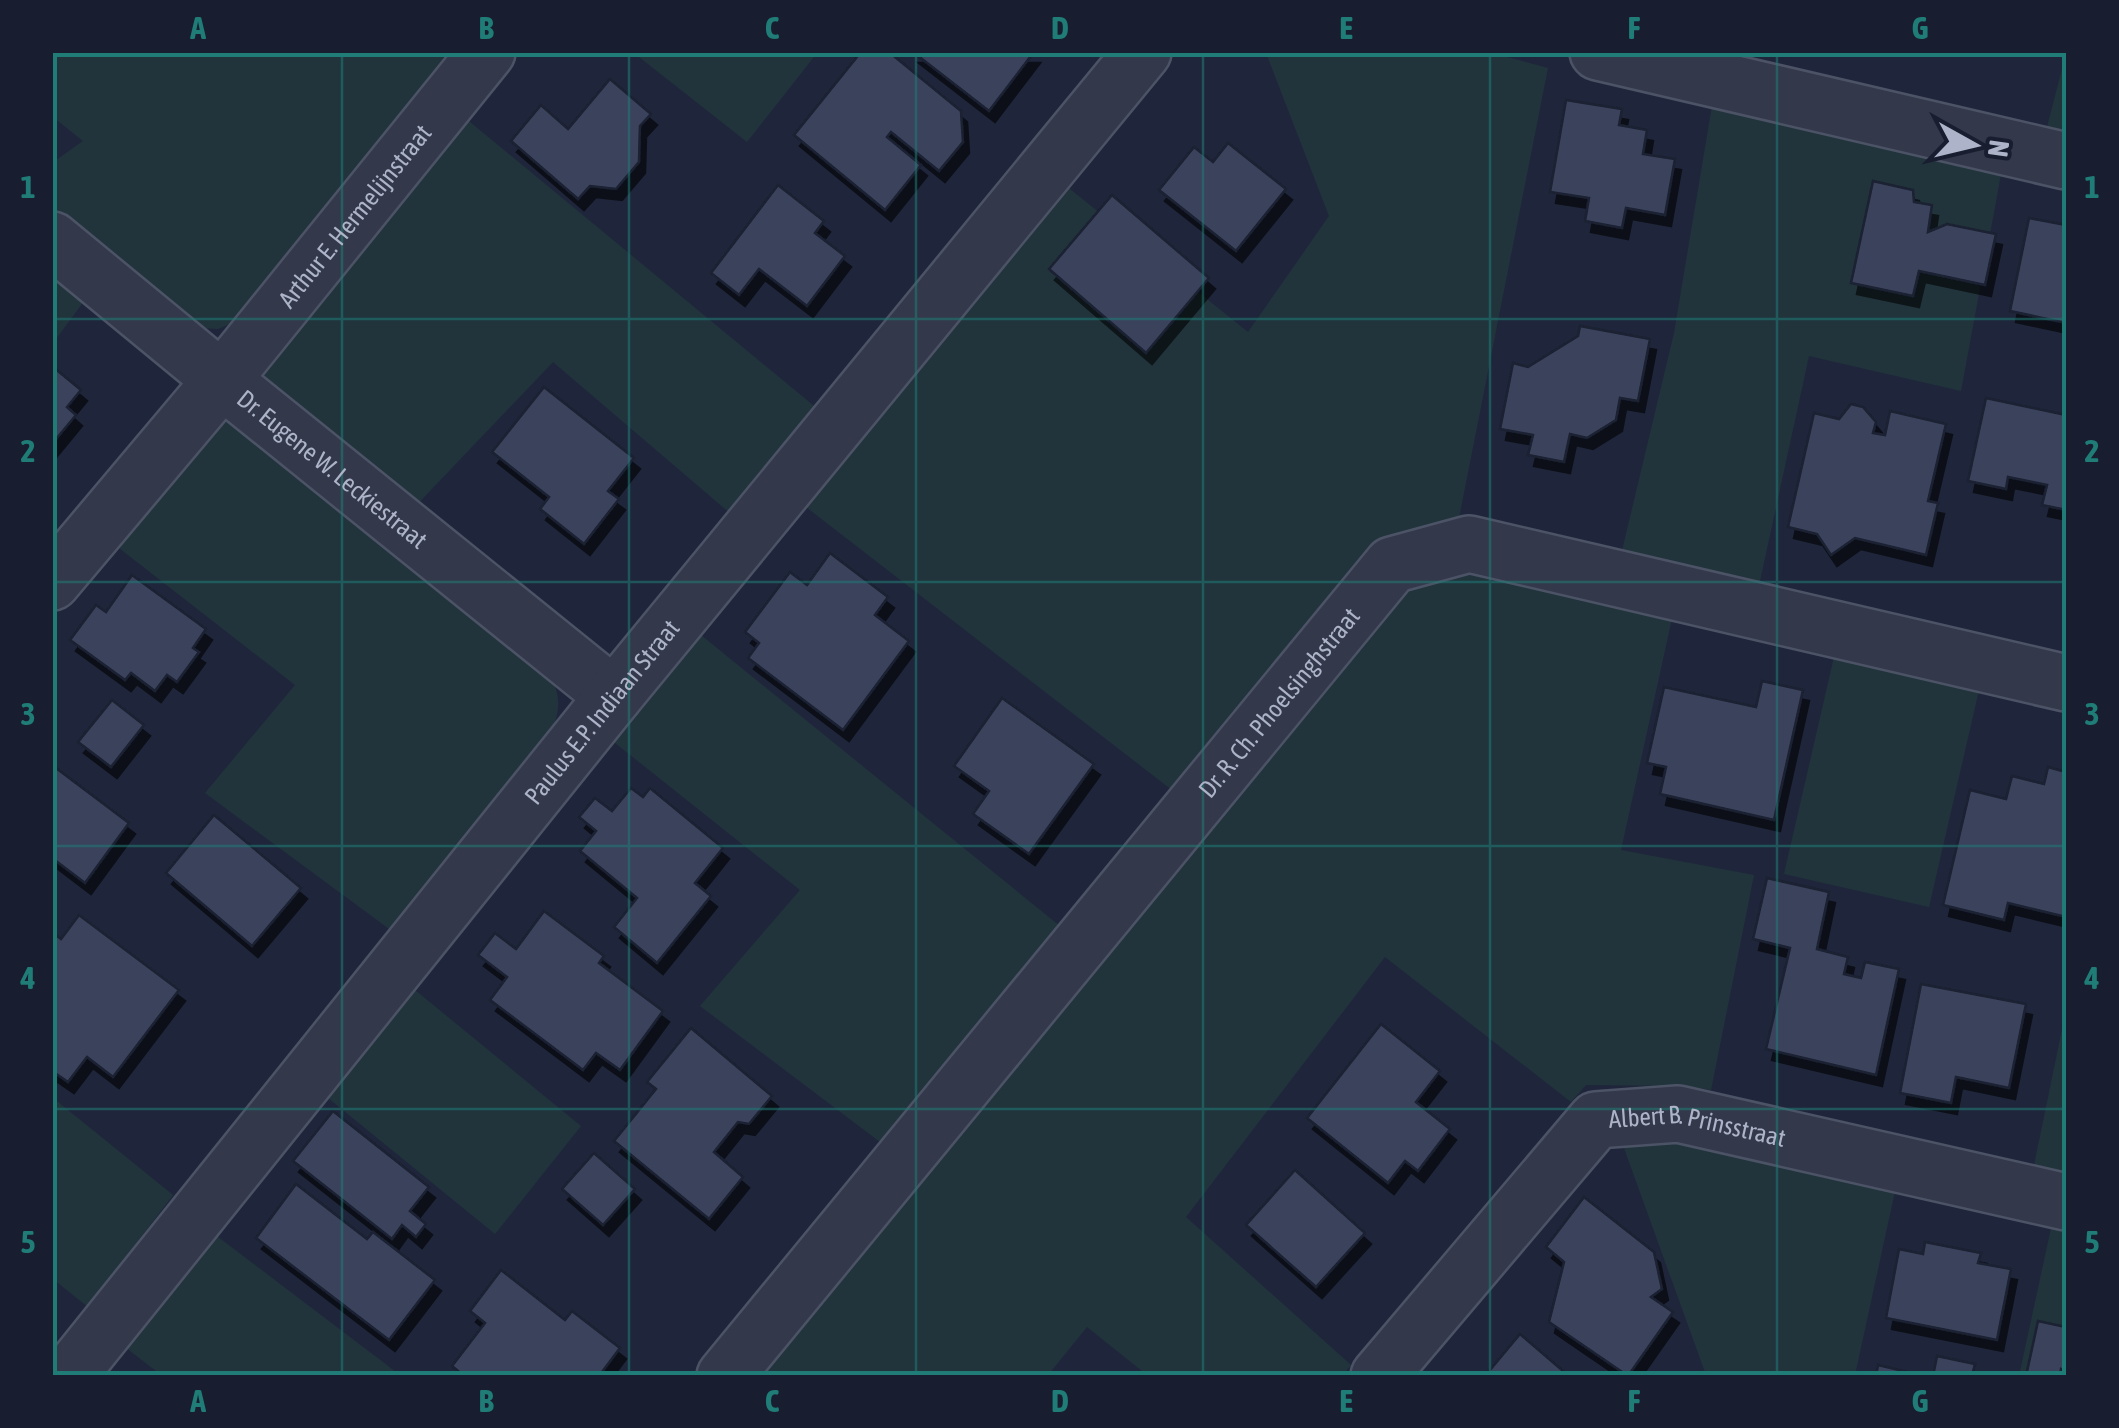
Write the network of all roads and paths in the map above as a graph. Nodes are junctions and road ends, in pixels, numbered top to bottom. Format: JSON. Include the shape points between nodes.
{"nodes":[{"id":1,"x":487,"y":52,"type":"edge"},
{"id":2,"x":1142,"y":52,"type":"edge"},
{"id":3,"x":1598,"y":52,"type":"edge"},
{"id":4,"x":2066,"y":161,"type":"edge"},
{"id":5,"x":52,"y":240,"type":"edge"},
{"id":6,"x":222,"y":380,"type":"junction"},
{"id":7,"x":52,"y":582,"type":"edge"},
{"id":8,"x":2066,"y":683,"type":"edge"},
{"id":9,"x":614,"y":696,"type":"junction"},
{"id":10,"x":2066,"y":1202,"type":"edge"},
{"id":11,"x":68,"y":1376,"type":"edge"},
{"id":12,"x":725,"y":1376,"type":"edge"},
{"id":13,"x":1380,"y":1376,"type":"edge"}],
"edges":[{"from":1,"to":6,"type":"street","name":"Arthur E. Hermelijnstraat"},
{"from":2,"to":9,"type":"street","name":"Paulus E.P. Indiaan Straat"},
{"from":3,"to":4,"type":"street"},
{"from":5,"to":6,"type":"street","name":"Dr. Eugene W. Leckiestraat"},
{"from":6,"to":7,"type":"street","name":"Arthur E. Hermelijnstraat"},
{"from":6,"to":9,"type":"street","name":"Dr. Eugene W. Leckiestraat"},
{"from":8,"to":12,"type":"street","name":"Dr. R. Ch. Phoelsinghstraat","via":[[1470,544],[1392,565]]},
{"from":9,"to":11,"type":"street","name":"Paulus E.P. Indiaan Straat"},
{"from":10,"to":13,"type":"street","name":"Albert B. Prinsstraat","via":[[1678,1114],[1596,1120]]}]}
